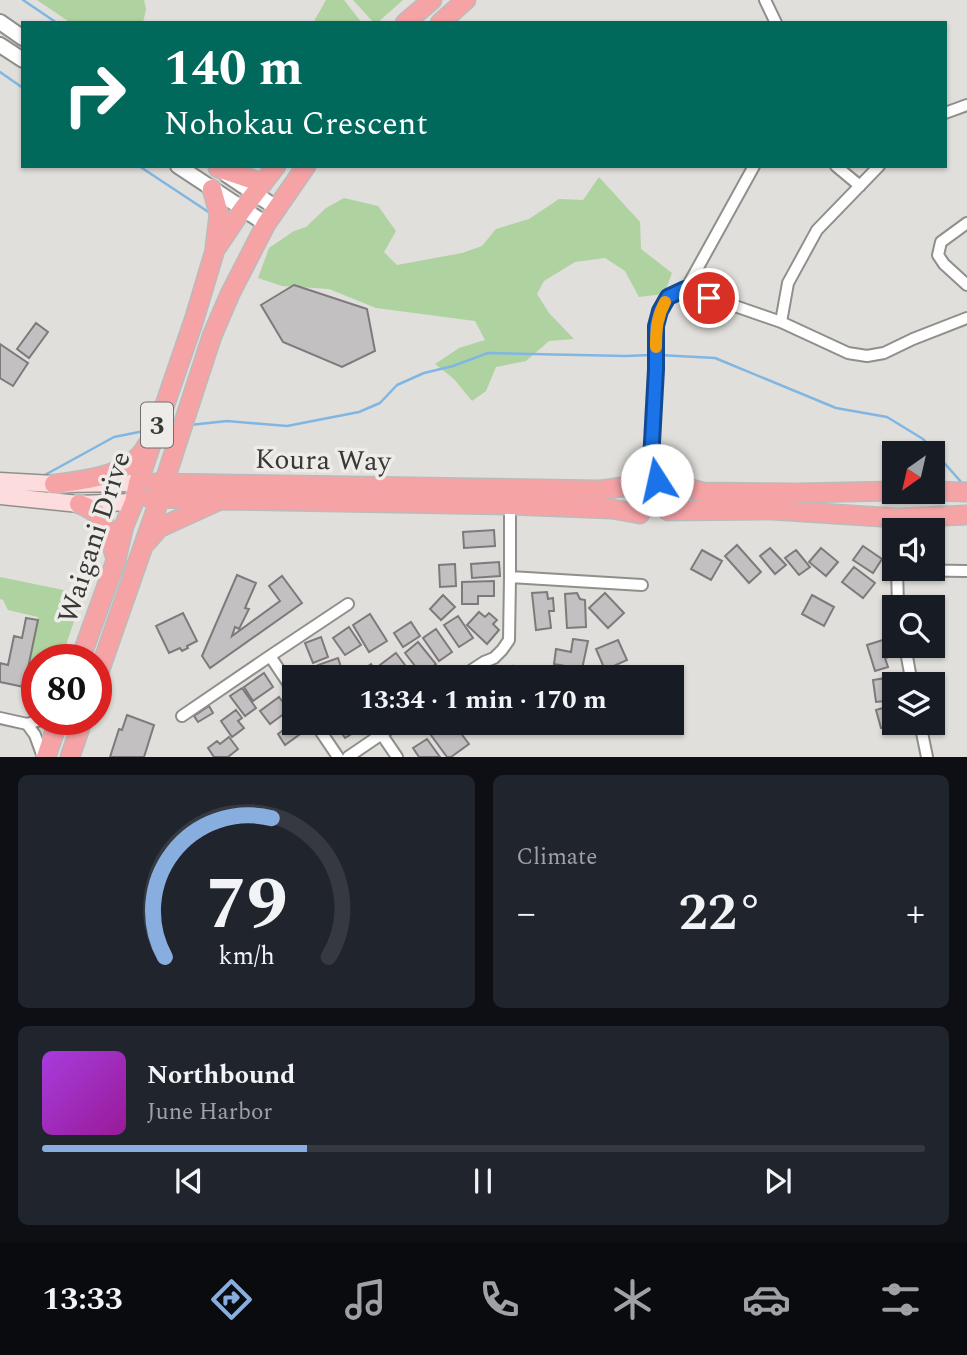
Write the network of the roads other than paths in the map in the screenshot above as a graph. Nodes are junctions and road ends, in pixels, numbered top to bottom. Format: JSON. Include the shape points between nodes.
{"nodes":[{"id":1,"x":432,"y":0,"type":"edge"},
{"id":2,"x":466,"y":0,"type":"edge"},
{"id":3,"x":765,"y":0,"type":"edge"},
{"id":4,"x":407,"y":21,"type":"edge"},
{"id":5,"x":442,"y":21,"type":"edge"},
{"id":6,"x":775,"y":21,"type":"edge"},
{"id":7,"x":0,"y":22,"type":"edge"},
{"id":8,"x":21,"y":37,"type":"edge"},
{"id":9,"x":0,"y":45,"type":"edge"},
{"id":10,"x":21,"y":59,"type":"edge"},
{"id":11,"x":967,"y":105,"type":"edge"},
{"id":12,"x":947,"y":112,"type":"edge"},
{"id":13,"x":181,"y":168,"type":"edge"},
{"id":14,"x":218,"y":168,"type":"edge"},
{"id":15,"x":275,"y":168,"type":"edge"},
{"id":16,"x":305,"y":168,"type":"edge"},
{"id":17,"x":753,"y":168,"type":"edge"},
{"id":18,"x":838,"y":168,"type":"edge"},
{"id":19,"x":877,"y":168,"type":"edge"},
{"id":20,"x":860,"y":186,"type":"junction"},
{"id":21,"x":212,"y":189,"type":"junction"},
{"id":22,"x":259,"y":189,"type":"junction"},
{"id":23,"x":242,"y":209,"type":"junction"},
{"id":24,"x":278,"y":209,"type":"junction"},
{"id":25,"x":967,"y":223,"type":"edge"},
{"id":26,"x":266,"y":224,"type":"junction"},
{"id":27,"x":215,"y":250,"type":"junction"},
{"id":28,"x":967,"y":285,"type":"edge"},
{"id":29,"x":685,"y":289,"type":"junction"},
{"id":30,"x":967,"y":318,"type":"edge"},
{"id":31,"x":781,"y":322,"type":"junction"},
{"id":32,"x":158,"y":421,"type":"junction"},
{"id":33,"x":181,"y":431,"type":"junction"},
{"id":34,"x":0,"y":481,"type":"edge"},
{"id":35,"x":652,"y":481,"type":"junction"},
{"id":36,"x":138,"y":483,"type":"junction"},
{"id":37,"x":54,"y":484,"type":"junction"},
{"id":38,"x":193,"y":484,"type":"junction"},
{"id":39,"x":162,"y":490,"type":"junction"},
{"id":40,"x":882,"y":491,"type":"edge"},
{"id":41,"x":945,"y":491,"type":"edge"},
{"id":42,"x":967,"y":492,"type":"edge"},
{"id":43,"x":0,"y":496,"type":"edge"},
{"id":44,"x":221,"y":500,"type":"junction"},
{"id":45,"x":134,"y":502,"type":"junction"},
{"id":46,"x":79,"y":504,"type":"junction"},
{"id":47,"x":510,"y":505,"type":"junction"},
{"id":48,"x":667,"y":511,"type":"junction"},
{"id":49,"x":640,"y":514,"type":"junction"},
{"id":50,"x":967,"y":515,"type":"edge"},
{"id":51,"x":944,"y":518,"type":"edge"},
{"id":52,"x":882,"y":522,"type":"edge"},
{"id":53,"x":142,"y":549,"type":"junction"},
{"id":54,"x":116,"y":560,"type":"junction"},
{"id":55,"x":945,"y":570,"type":"edge"},
{"id":56,"x":966,"y":571,"type":"edge"},
{"id":57,"x":510,"y":577,"type":"junction"},
{"id":58,"x":642,"y":584,"type":"dead end"},
{"id":59,"x":348,"y":604,"type":"dead end"},
{"id":60,"x":86,"y":644,"type":"edge"},
{"id":61,"x":109,"y":644,"type":"edge"},
{"id":62,"x":270,"y":656,"type":"junction"},
{"id":63,"x":479,"y":665,"type":"edge"},
{"id":64,"x":282,"y":674,"type":"edge"},
{"id":65,"x":182,"y":716,"type":"dead end"},
{"id":66,"x":0,"y":718,"type":"edge"},
{"id":67,"x":21,"y":723,"type":"edge"},
{"id":68,"x":36,"y":735,"type":"edge"},
{"id":69,"x":53,"y":735,"type":"edge"},
{"id":70,"x":78,"y":735,"type":"edge"},
{"id":71,"x":323,"y":735,"type":"edge"},
{"id":72,"x":382,"y":735,"type":"joint"},
{"id":73,"x":922,"y":735,"type":"edge"},
{"id":74,"x":44,"y":757,"type":"edge"},
{"id":75,"x":70,"y":757,"type":"edge"},
{"id":76,"x":338,"y":757,"type":"edge"},
{"id":77,"x":348,"y":757,"type":"edge"},
{"id":78,"x":397,"y":757,"type":"edge"},
{"id":79,"x":927,"y":757,"type":"edge"}],
"edges":[{"from":1,"to":4,"type":"highway"},
{"from":2,"to":5,"type":"highway"},
{"from":3,"to":6,"type":"street"},
{"from":7,"to":8,"type":"street"},
{"from":9,"to":10,"type":"street"},
{"from":11,"to":12,"type":"street"},
{"from":13,"to":21,"type":"street"},
{"from":14,"to":22,"type":"highway"},
{"from":15,"to":22,"type":"highway","name":"Waigani Drive","number":"3"},
{"from":16,"to":24,"type":"highway","name":"Waigani Drive","number":"3"},
{"from":17,"to":29,"type":"street"},
{"from":18,"to":20,"type":"street"},
{"from":19,"to":20,"type":"street"},
{"from":20,"to":31,"type":"street","via":[[817,230],[788,284]]},
{"from":21,"to":23,"type":"street"},
{"from":21,"to":27,"type":"highway","via":[[219,214]]},
{"from":22,"to":23,"type":"highway","name":"Waigani Drive","number":"3"},
{"from":22,"to":24,"type":"street"},
{"from":23,"to":26,"type":"street"},
{"from":23,"to":27,"type":"highway","name":"Waigani Drive","number":"3"},
{"from":24,"to":26,"type":"highway","name":"Waigani Drive","number":"3"},
{"from":25,"to":28,"type":"street","via":[[941,242],[938,255]]},
{"from":26,"to":33,"type":"highway","name":"Waigani Drive","number":"3","via":[[216,326]]},
{"from":27,"to":32,"type":"highway","name":"Waigani Drive","number":"3"},
{"from":29,"to":31,"type":"street"},
{"from":29,"to":35,"type":"street","via":[[668,297],[656,326]]},
{"from":30,"to":31,"type":"street","via":[[867,356],[848,353]]},
{"from":32,"to":36,"type":"highway","name":"Waigani Drive","number":"3"},
{"from":32,"to":37,"type":"highway","via":[[137,459],[90,480]]},
{"from":33,"to":38,"type":"highway","via":[[184,467]]},
{"from":33,"to":39,"type":"highway","name":"Waigani Drive","number":"3"},
{"from":34,"to":37,"type":"main road","name":"Koura Way"},
{"from":35,"to":38,"type":"highway","name":"Koura Way","via":[[601,490]]},
{"from":35,"to":40,"type":"highway","name":"Koura Way","via":[[703,492]]},
{"from":35,"to":48,"type":"highway","via":[[671,493]]},
{"from":35,"to":49,"type":"highway","via":[[634,490],[633,503]]},
{"from":36,"to":37,"type":"main road","name":"Koura Way"},
{"from":36,"to":39,"type":"highway","name":"Koura Way"},
{"from":36,"to":45,"type":"highway","name":"Waigani Drive","number":"3"},
{"from":38,"to":39,"type":"highway","name":"Koura Way"},
{"from":39,"to":44,"type":"highway","name":"Koura Way"},
{"from":39,"to":45,"type":"highway","name":"Koura Way"},
{"from":39,"to":53,"type":"highway","name":"Waigani Drive","number":"3"},
{"from":41,"to":42,"type":"highway"},
{"from":43,"to":46,"type":"main road","name":"Koura Way"},
{"from":44,"to":47,"type":"highway","name":"Koura Way"},
{"from":44,"to":53,"type":"highway","via":[[159,528]]},
{"from":45,"to":46,"type":"main road","name":"Koura Way"},
{"from":45,"to":54,"type":"highway","name":"Waigani Drive","number":"3"},
{"from":46,"to":54,"type":"highway","via":[[99,515]]},
{"from":47,"to":49,"type":"highway","name":"Koura Way"},
{"from":47,"to":57,"type":"street"},
{"from":48,"to":49,"type":"highway","via":[[652,519]]},
{"from":48,"to":52,"type":"highway","via":[[772,510]]},
{"from":50,"to":51,"type":"highway"},
{"from":53,"to":61,"type":"highway","name":"Waigani Drive","number":"3"},
{"from":54,"to":60,"type":"highway","name":"Waigani Drive","number":"3"},
{"from":55,"to":56,"type":"street"},
{"from":57,"to":58,"type":"street"},
{"from":57,"to":63,"type":"street","via":[[509,640],[494,658]]},
{"from":59,"to":62,"type":"street"},
{"from":62,"to":64,"type":"street"},
{"from":62,"to":65,"type":"street"},
{"from":66,"to":67,"type":"street"},
{"from":68,"to":74,"type":"street"},
{"from":69,"to":74,"type":"highway"},
{"from":70,"to":75,"type":"highway"},
{"from":71,"to":76,"type":"street"},
{"from":72,"to":77,"type":"street"},
{"from":72,"to":78,"type":"street"},
{"from":73,"to":79,"type":"street"}]}
